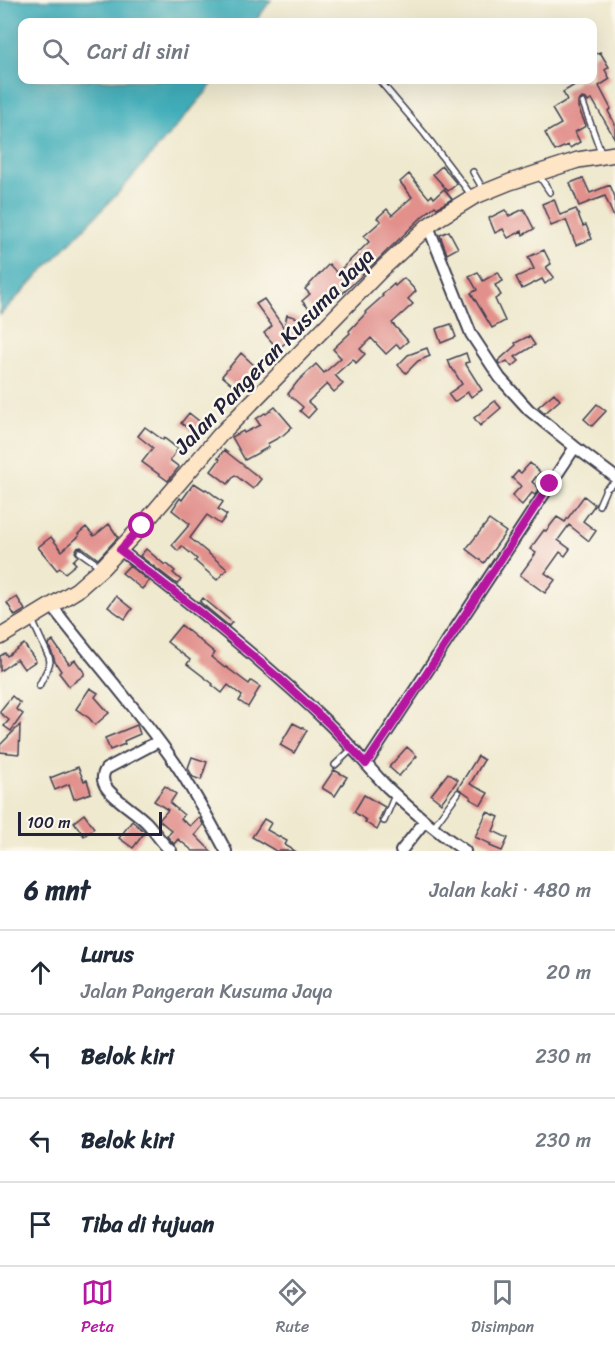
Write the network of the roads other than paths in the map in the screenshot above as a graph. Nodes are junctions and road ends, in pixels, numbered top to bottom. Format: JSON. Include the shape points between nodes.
{"nodes":[{"id":1,"x":382,"y":84,"type":"edge"},
{"id":2,"x":583,"y":103,"type":"dead end"},
{"id":3,"x":608,"y":154,"type":"edge"},
{"id":4,"x":473,"y":172,"type":"dead end"},
{"id":5,"x":538,"y":173,"type":"junction"},
{"id":6,"x":549,"y":192,"type":"dead end"},
{"id":7,"x":479,"y":194,"type":"junction"},
{"id":8,"x":428,"y":226,"type":"junction"},
{"id":9,"x":575,"y":447,"type":"junction"},
{"id":10,"x":615,"y":479,"type":"edge"},
{"id":11,"x":599,"y":505,"type":"dead end"},
{"id":12,"x":120,"y":550,"type":"junction"},
{"id":13,"x":80,"y":552,"type":"dead end"},
{"id":14,"x":102,"y":568,"type":"junction"},
{"id":15,"x":52,"y":606,"type":"junction"},
{"id":16,"x":31,"y":619,"type":"junction"},
{"id":17,"x":0,"y":637,"type":"edge"},
{"id":18,"x":39,"y":686,"type":"dead end"},
{"id":19,"x":159,"y":741,"type":"junction"},
{"id":20,"x":352,"y":749,"type":"junction"},
{"id":21,"x":366,"y":764,"type":"junction"},
{"id":22,"x":335,"y":765,"type":"dead end"},
{"id":23,"x":458,"y":793,"type":"dead end"},
{"id":24,"x":396,"y":794,"type":"junction"},
{"id":25,"x":384,"y":821,"type":"dead end"},
{"id":26,"x":429,"y":824,"type":"junction"},
{"id":27,"x":171,"y":851,"type":"edge"},
{"id":28,"x":226,"y":851,"type":"edge"},
{"id":29,"x":401,"y":851,"type":"edge"},
{"id":30,"x":465,"y":851,"type":"edge"}],
"edges":[{"from":1,"to":7,"type":"lane"},
{"from":2,"to":3,"type":"lane"},
{"from":3,"to":5,"type":"street","name":"Jalan Pangeran Kusuma Jaya"},
{"from":4,"to":7,"type":"lane"},
{"from":5,"to":6,"type":"lane"},
{"from":5,"to":7,"type":"street","name":"Jalan Pangeran Kusuma Jaya"},
{"from":7,"to":8,"type":"street","name":"Jalan Pangeran Kusuma Jaya"},
{"from":8,"to":9,"type":"street","via":[[466,324],[482,352],[515,396]]},
{"from":8,"to":12,"type":"street","name":"Jalan Pangeran Kusuma Jaya","via":[[220,435]]},
{"from":9,"to":10,"type":"street"},
{"from":9,"to":21,"type":"street"},
{"from":10,"to":11,"type":"lane"},
{"from":12,"to":14,"type":"street","name":"Jalan Pangeran Kusuma Jaya"},
{"from":12,"to":20,"type":"street","via":[[279,678]]},
{"from":13,"to":14,"type":"lane"},
{"from":14,"to":15,"type":"street","name":"Jalan Pangeran Kusuma Jaya"},
{"from":15,"to":16,"type":"street","name":"Jalan Pangeran Kusuma Jaya"},
{"from":15,"to":19,"type":"street"},
{"from":16,"to":17,"type":"street","name":"Jalan Pangeran Kusuma Jaya"},
{"from":16,"to":18,"type":"lane","via":[[50,662]]},
{"from":19,"to":27,"type":"street","via":[[102,774],[107,789],[147,823]]},
{"from":19,"to":28,"type":"street"},
{"from":20,"to":21,"type":"street"},
{"from":20,"to":22,"type":"lane"},
{"from":21,"to":24,"type":"street"},
{"from":23,"to":26,"type":"lane"},
{"from":24,"to":25,"type":"lane"},
{"from":24,"to":26,"type":"street"},
{"from":26,"to":29,"type":"street"},
{"from":26,"to":30,"type":"street"}]}
